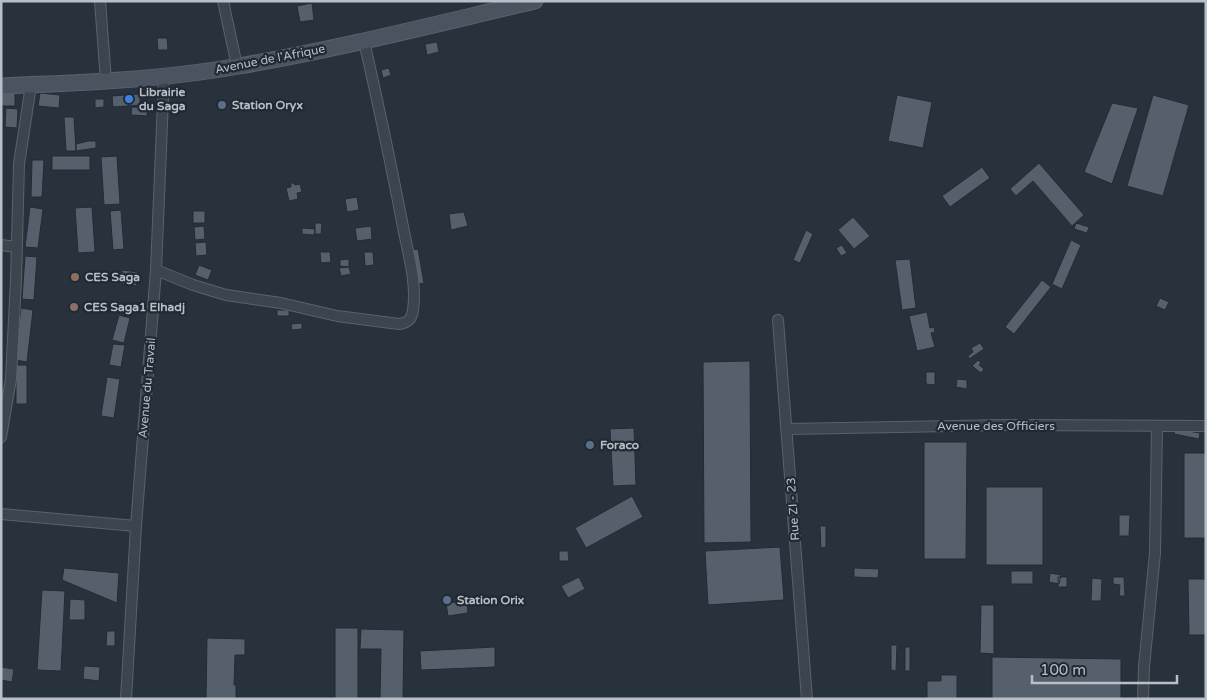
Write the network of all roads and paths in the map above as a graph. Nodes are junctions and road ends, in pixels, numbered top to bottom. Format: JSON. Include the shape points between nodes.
{"nodes":[{"id":1,"x":100,"y":1,"type":"edge"},
{"id":2,"x":223,"y":1,"type":"edge"},
{"id":3,"x":534,"y":1,"type":"edge"},
{"id":4,"x":364,"y":41,"type":"junction"},
{"id":5,"x":237,"y":66,"type":"junction"},
{"id":6,"x":164,"y":76,"type":"junction"},
{"id":7,"x":106,"y":81,"type":"junction"},
{"id":8,"x":31,"y":85,"type":"junction"},
{"id":9,"x":1,"y":86,"type":"edge"},
{"id":10,"x":1,"y":245,"type":"edge"},
{"id":11,"x":16,"y":247,"type":"junction"},
{"id":12,"x":156,"y":270,"type":"junction"},
{"id":13,"x":778,"y":320,"type":"dead end"},
{"id":14,"x":1157,"y":426,"type":"junction"},
{"id":15,"x":1206,"y":426,"type":"edge"},
{"id":16,"x":786,"y":429,"type":"junction"},
{"id":17,"x":1,"y":437,"type":"edge"},
{"id":18,"x":1,"y":514,"type":"edge"},
{"id":19,"x":136,"y":526,"type":"junction"},
{"id":20,"x":126,"y":699,"type":"edge"},
{"id":21,"x":807,"y":699,"type":"edge"},
{"id":22,"x":1143,"y":699,"type":"edge"}],
"edges":[{"from":1,"to":7,"type":"street"},
{"from":2,"to":5,"type":"street"},
{"from":3,"to":4,"type":"main road","name":"Avenue de l'Afrique"},
{"from":4,"to":5,"type":"main road","name":"Avenue de l'Afrique"},
{"from":4,"to":12,"type":"street","via":[[411,271],[414,298],[411,319],[399,324],[337,316],[226,295],[193,286]]},
{"from":5,"to":6,"type":"main road","name":"Avenue de l'Afrique"},
{"from":6,"to":7,"type":"main road","name":"Avenue de l'Afrique"},
{"from":6,"to":12,"type":"street","name":"Avenue du Travail"},
{"from":7,"to":8,"type":"main road","name":"Avenue de l'Afrique"},
{"from":8,"to":9,"type":"main road","name":"Avenue de l'Afrique"},
{"from":8,"to":11,"type":"street","via":[[19,164]]},
{"from":10,"to":11,"type":"street"},
{"from":11,"to":17,"type":"street","via":[[11,379]]},
{"from":12,"to":19,"type":"street","name":"Avenue du Travail"},
{"from":13,"to":16,"type":"street","name":"Rue ZI - 23"},
{"from":14,"to":15,"type":"street","name":"Avenue des Officiers"},
{"from":14,"to":16,"type":"street","name":"Avenue des Officiers"},
{"from":14,"to":22,"type":"street","via":[[1155,554]]},
{"from":16,"to":21,"type":"street","name":"Rue ZI - 23"},
{"from":18,"to":19,"type":"street"},
{"from":19,"to":20,"type":"street","name":"Avenue du Travail"}]}
